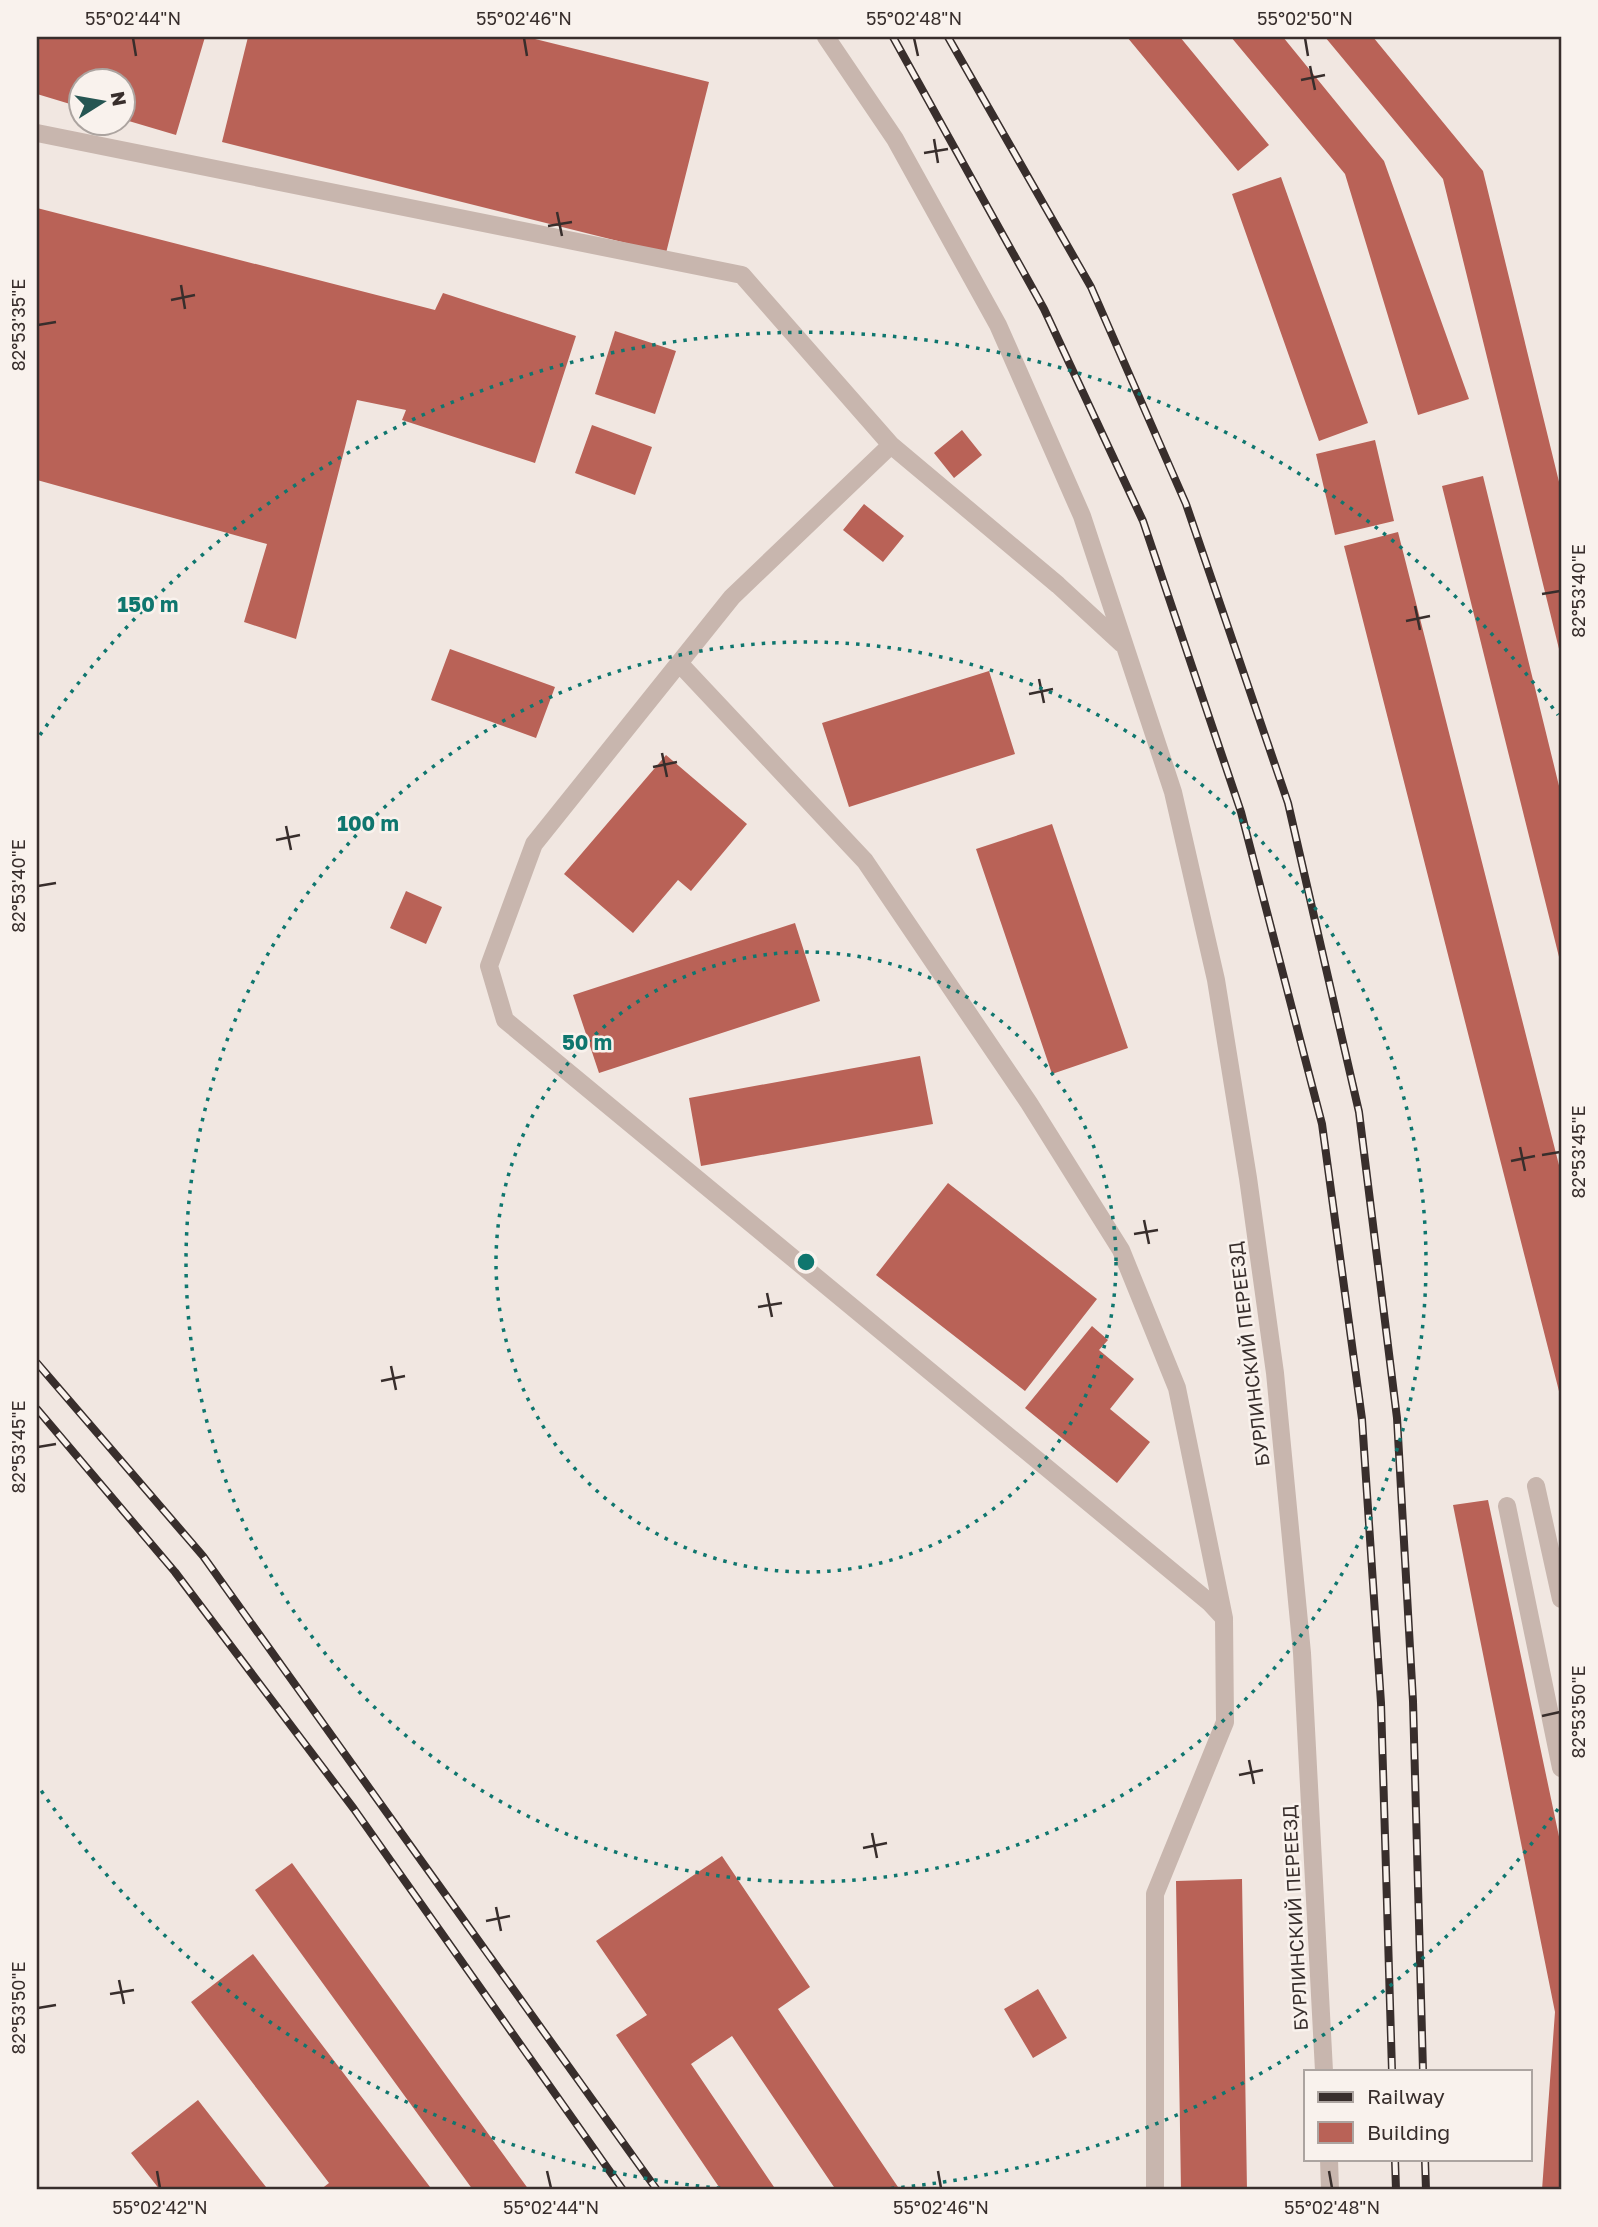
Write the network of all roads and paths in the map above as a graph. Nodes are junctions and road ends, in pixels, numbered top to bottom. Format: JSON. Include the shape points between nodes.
{"nodes":[{"id":1,"x":826,"y":37,"type":"edge"},
{"id":2,"x":37,"y":133,"type":"edge"},
{"id":3,"x":891,"y":445,"type":"junction"},
{"id":4,"x":1125,"y":647,"type":"junction"},
{"id":5,"x":679,"y":663,"type":"junction"},
{"id":6,"x":1536,"y":1486,"type":"dead end"},
{"id":7,"x":1507,"y":1506,"type":"dead end"},
{"id":8,"x":1561,"y":1599,"type":"edge"},
{"id":9,"x":1224,"y":1618,"type":"junction"},
{"id":10,"x":1561,"y":1768,"type":"edge"},
{"id":11,"x":1324,"y":2070,"type":"edge"},
{"id":12,"x":1329,"y":2160,"type":"edge"},
{"id":13,"x":1155,"y":2190,"type":"edge"},
{"id":14,"x":1330,"y":2190,"type":"edge"}],
"edges":[{"from":1,"to":4,"type":"lane","name":"БУРЛИНСКИЙ ПЕРЕЕЗД","via":[[895,139],[998,325],[1082,516]]},
{"from":2,"to":3,"type":"lane","via":[[742,275]]},
{"from":3,"to":4,"type":"lane"},
{"from":3,"to":5,"type":"lane","via":[[732,597]]},
{"from":4,"to":11,"type":"lane","name":"БУРЛИНСКИЙ ПЕРЕЕЗД","via":[[1173,792],[1216,980],[1248,1178],[1275,1373],[1302,1653]]},
{"from":5,"to":9,"type":"lane","via":[[865,861],[1029,1103],[1121,1250],[1177,1388]]},
{"from":5,"to":9,"type":"lane","via":[[534,844],[489,966],[505,1020]]},
{"from":6,"to":8,"type":"lane"},
{"from":7,"to":10,"type":"lane"},
{"from":9,"to":13,"type":"lane","via":[[1225,1722],[1155,1894]]},
{"from":12,"to":14,"type":"lane"}]}
